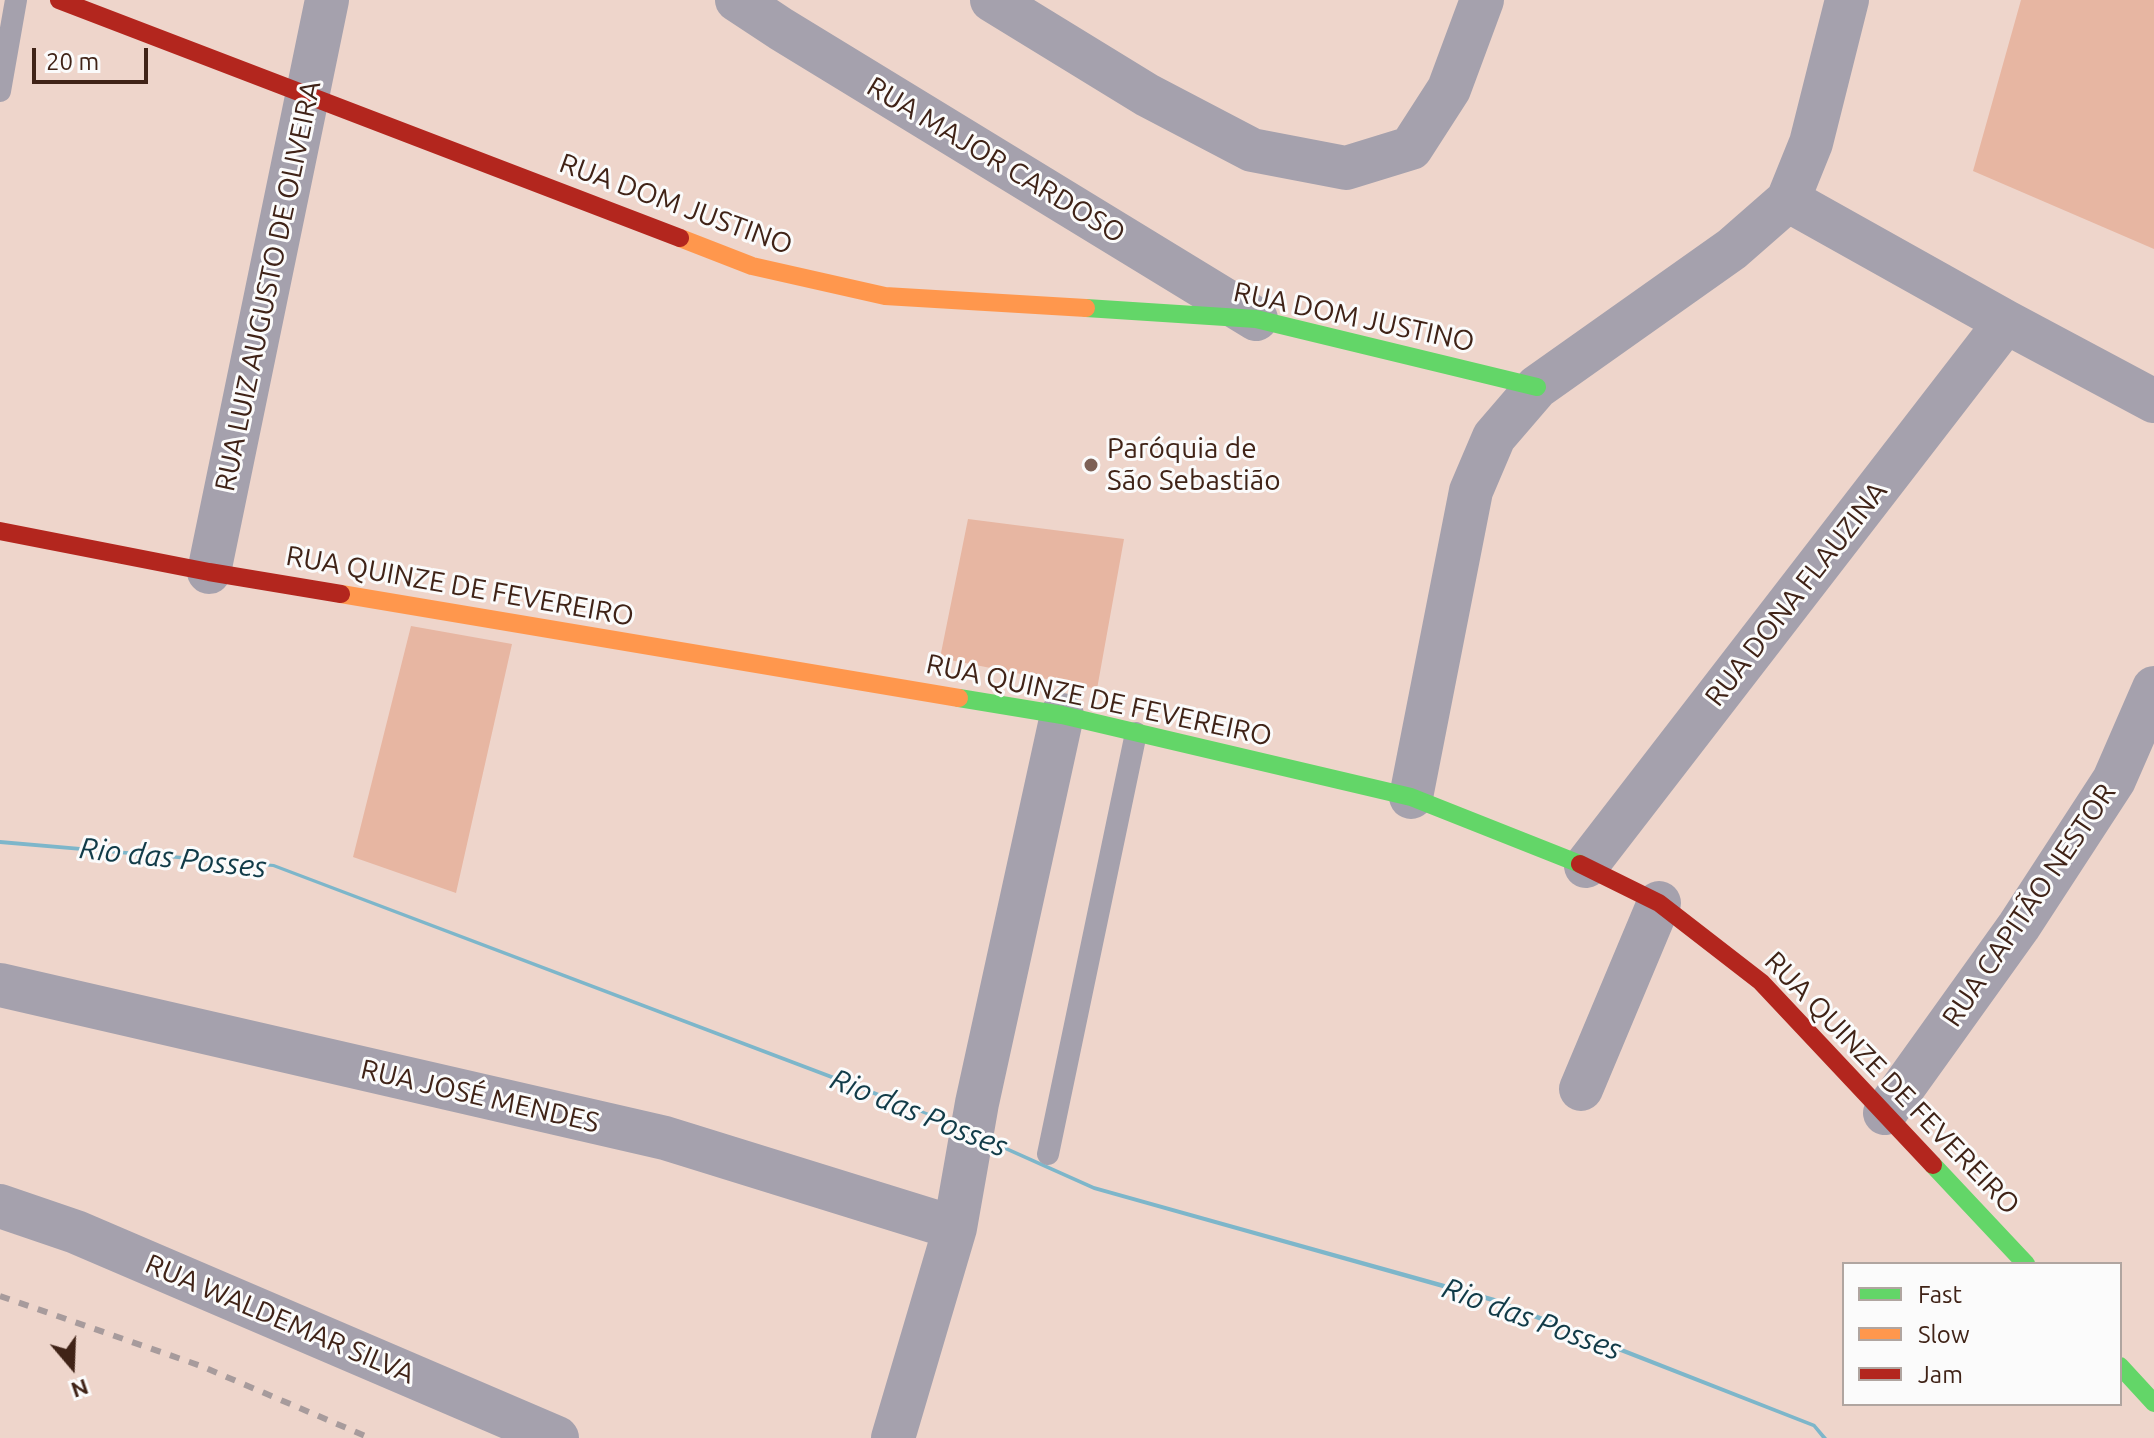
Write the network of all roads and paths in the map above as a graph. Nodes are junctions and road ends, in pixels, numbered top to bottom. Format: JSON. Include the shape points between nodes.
{"nodes":[{"id":1,"x":16,"y":0,"type":"edge"},
{"id":2,"x":59,"y":0,"type":"edge"},
{"id":3,"x":327,"y":0,"type":"edge"},
{"id":4,"x":737,"y":0,"type":"edge"},
{"id":5,"x":992,"y":0,"type":"edge"},
{"id":6,"x":1482,"y":0,"type":"edge"},
{"id":7,"x":1847,"y":0,"type":"edge"},
{"id":8,"x":790,"y":15,"type":"edge"},
{"id":9,"x":0,"y":91,"type":"edge"},
{"id":10,"x":308,"y":97,"type":"junction"},
{"id":11,"x":1788,"y":200,"type":"junction"},
{"id":12,"x":1256,"y":319,"type":"junction"},
{"id":13,"x":2006,"y":322,"type":"junction"},
{"id":14,"x":1537,"y":387,"type":"junction"},
{"id":15,"x":2154,"y":401,"type":"edge"},
{"id":16,"x":0,"y":531,"type":"edge"},
{"id":17,"x":209,"y":572,"type":"junction"},
{"id":18,"x":2154,"y":688,"type":"edge"},
{"id":19,"x":1062,"y":715,"type":"junction"},
{"id":20,"x":1136,"y":733,"type":"junction"},
{"id":21,"x":1411,"y":797,"type":"junction"},
{"id":22,"x":1586,"y":866,"type":"junction"},
{"id":23,"x":1659,"y":903,"type":"junction"},
{"id":24,"x":0,"y":985,"type":"edge"},
{"id":25,"x":1581,"y":1089,"type":"dead end"},
{"id":26,"x":1885,"y":1113,"type":"junction"},
{"id":27,"x":1048,"y":1154,"type":"dead end"},
{"id":28,"x":0,"y":1206,"type":"edge"},
{"id":29,"x":955,"y":1228,"type":"junction"},
{"id":30,"x":2024,"y":1262,"type":"edge"},
{"id":31,"x":2122,"y":1368,"type":"edge"},
{"id":32,"x":2154,"y":1403,"type":"edge"},
{"id":33,"x":557,"y":1438,"type":"edge"},
{"id":34,"x":893,"y":1438,"type":"edge"}],
"edges":[{"from":1,"to":9,"type":"lane"},
{"from":2,"to":10,"type":"main road","name":"RUA DOM JUSTINO"},
{"from":3,"to":10,"type":"street","name":"RUA LUIZ AUGUSTO DE OLIVEIRA"},
{"from":4,"to":8,"type":"street","name":"RUA MAJOR CARDOSO"},
{"from":5,"to":6,"type":"street","via":[[1147,95],[1252,150],[1346,168],[1411,148],[1449,89]]},
{"from":7,"to":11,"type":"street","via":[[1811,143]]},
{"from":8,"to":12,"type":"street","name":"RUA MAJOR CARDOSO"},
{"from":10,"to":12,"type":"main road","name":"RUA DOM JUSTINO","via":[[752,266],[885,296]]},
{"from":10,"to":17,"type":"street","name":"RUA LUIZ AUGUSTO DE OLIVEIRA"},
{"from":11,"to":13,"type":"street"},
{"from":11,"to":14,"type":"street","via":[[1732,249]]},
{"from":12,"to":14,"type":"main road","name":"RUA DOM JUSTINO"},
{"from":13,"to":15,"type":"street"},
{"from":13,"to":22,"type":"street","name":"RUA DONA FLAUZINA"},
{"from":14,"to":21,"type":"street","via":[[1494,437],[1471,491]]},
{"from":16,"to":17,"type":"main road","name":"RUA QUINZE DE FEVEREIRO"},
{"from":17,"to":19,"type":"main road","name":"RUA QUINZE DE FEVEREIRO"},
{"from":18,"to":26,"type":"street","name":"RUA CAPITÃO NESTOR","via":[[2114,780],[2019,926]]},
{"from":19,"to":20,"type":"main road","name":"RUA QUINZE DE FEVEREIRO"},
{"from":19,"to":29,"type":"street"},
{"from":20,"to":21,"type":"main road","name":"RUA QUINZE DE FEVEREIRO"},
{"from":20,"to":27,"type":"lane"},
{"from":21,"to":22,"type":"main road","name":"RUA QUINZE DE FEVEREIRO"},
{"from":22,"to":23,"type":"main road","name":"RUA QUINZE DE FEVEREIRO"},
{"from":23,"to":25,"type":"street"},
{"from":23,"to":26,"type":"main road","name":"RUA QUINZE DE FEVEREIRO","via":[[1761,982]]},
{"from":24,"to":29,"type":"street","name":"RUA JOSÉ MENDES","via":[[665,1138]]},
{"from":26,"to":30,"type":"main road","name":"RUA QUINZE DE FEVEREIRO"},
{"from":28,"to":33,"type":"street","name":"RUA WALDEMAR SILVA","via":[[76,1232]]},
{"from":29,"to":34,"type":"street"},
{"from":31,"to":32,"type":"main road"}]}
